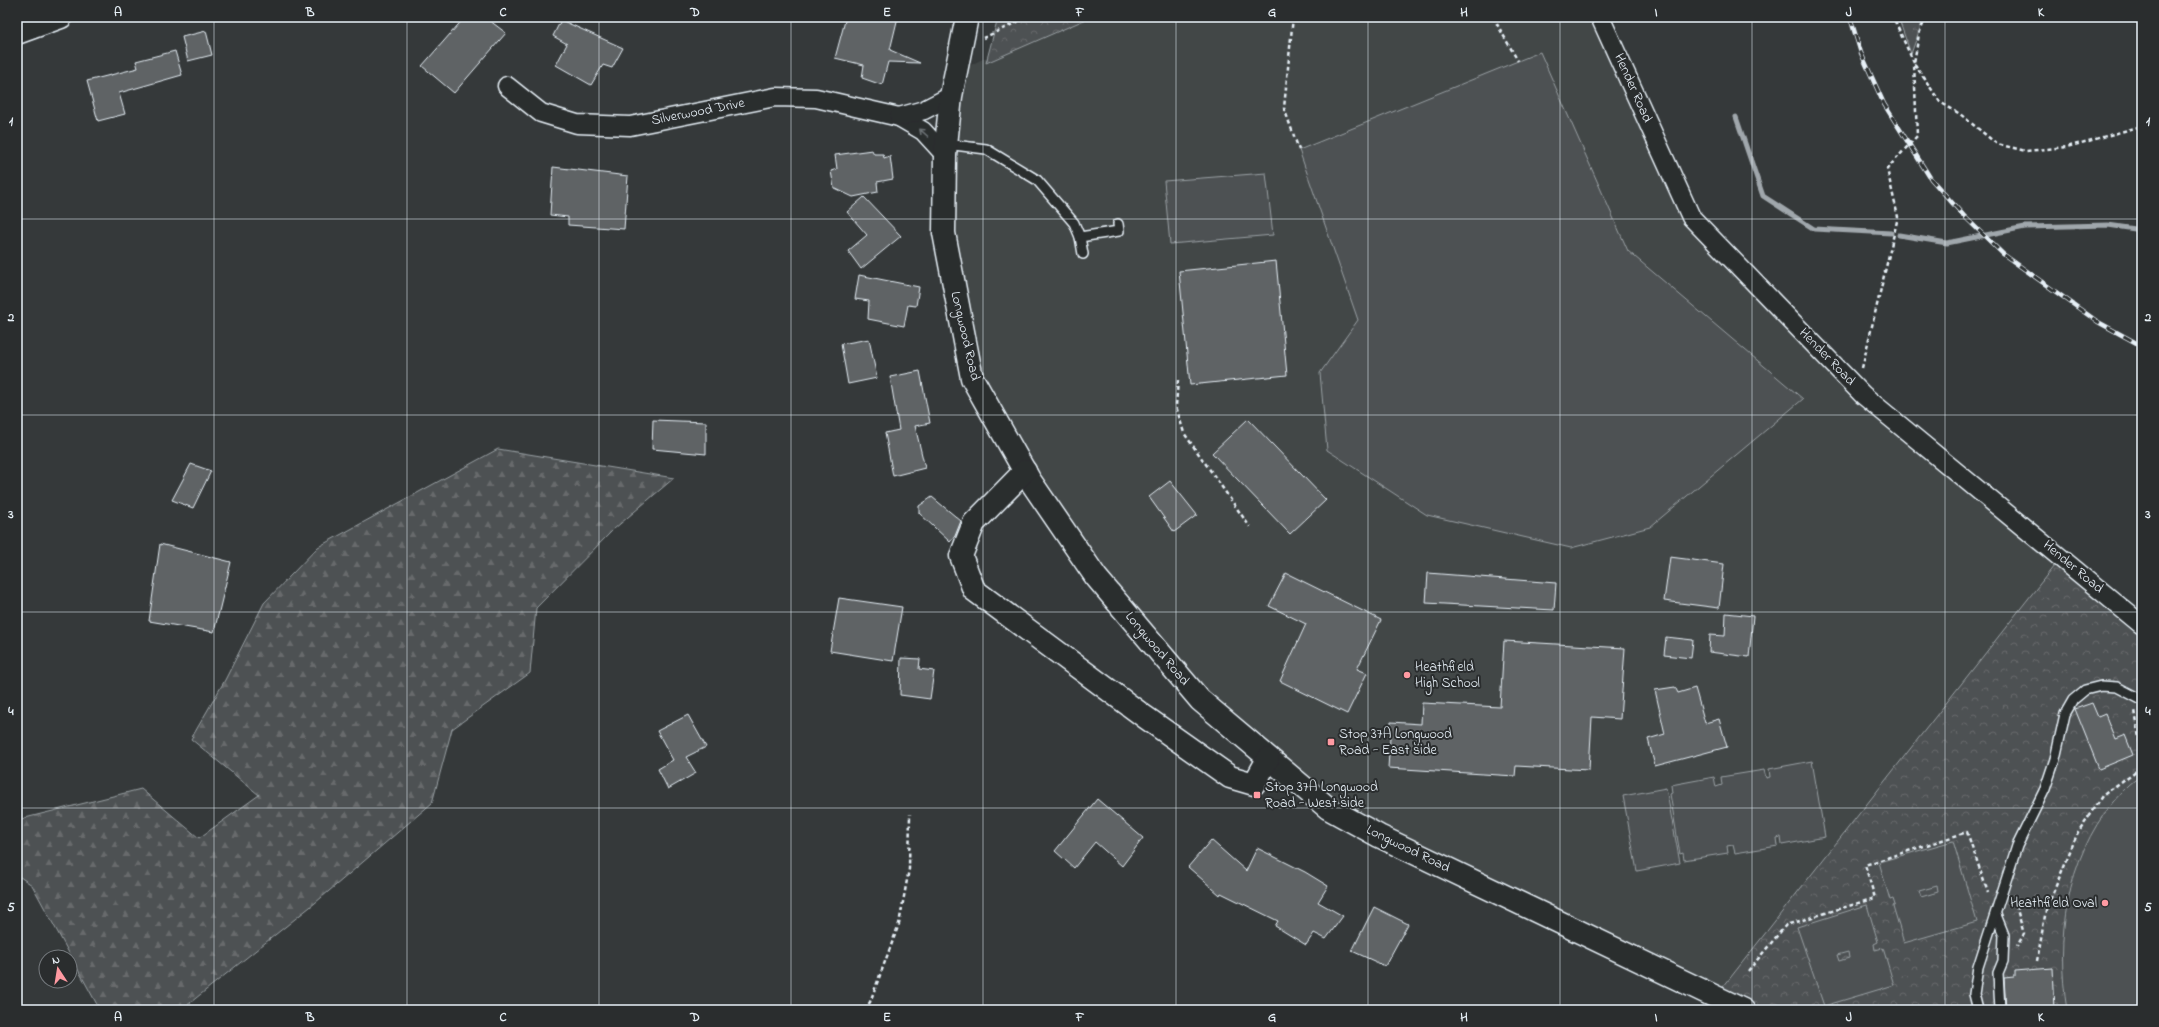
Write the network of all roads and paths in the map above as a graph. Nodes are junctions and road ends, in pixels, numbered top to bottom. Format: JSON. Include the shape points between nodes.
{"nodes":[{"id":1,"x":61,"y":17,"type":"edge"},
{"id":2,"x":967,"y":17,"type":"edge"},
{"id":3,"x":1028,"y":17,"type":"edge"},
{"id":4,"x":1292,"y":17,"type":"edge"},
{"id":5,"x":1493,"y":17,"type":"edge"},
{"id":6,"x":1600,"y":17,"type":"edge"},
{"id":7,"x":1893,"y":17,"type":"edge"},
{"id":8,"x":1926,"y":17,"type":"edge"},
{"id":9,"x":17,"y":33,"type":"edge"},
{"id":10,"x":960,"y":49,"type":"junction"},
{"id":11,"x":1518,"y":61,"type":"dead end"},
{"id":12,"x":1914,"y":63,"type":"junction"},
{"id":13,"x":507,"y":86,"type":"dead end"},
{"id":14,"x":951,"y":96,"type":"junction"},
{"id":15,"x":899,"y":117,"type":"junction"},
{"id":16,"x":2142,"y":126,"type":"edge"},
{"id":17,"x":945,"y":150,"type":"junction"},
{"id":18,"x":1299,"y":150,"type":"dead end"},
{"id":19,"x":1118,"y":224,"type":"dead end"},
{"id":20,"x":1080,"y":237,"type":"junction"},
{"id":21,"x":1083,"y":254,"type":"dead end"},
{"id":22,"x":1178,"y":380,"type":"dead end"},
{"id":23,"x":1863,"y":395,"type":"junction"},
{"id":24,"x":1025,"y":472,"type":"junction"},
{"id":25,"x":1250,"y":526,"type":"dead end"},
{"id":26,"x":2142,"y":625,"type":"edge"},
{"id":27,"x":2133,"y":694,"type":"junction"},
{"id":28,"x":2142,"y":700,"type":"edge"},
{"id":29,"x":1268,"y":759,"type":"junction"},
{"id":30,"x":910,"y":814,"type":"dead end"},
{"id":31,"x":2006,"y":881,"type":"junction"},
{"id":32,"x":1996,"y":915,"type":"junction"},
{"id":33,"x":2003,"y":961,"type":"junction"},
{"id":34,"x":2037,"y":961,"type":"dead end"},
{"id":35,"x":1748,"y":971,"type":"dead end"},
{"id":36,"x":865,"y":1010,"type":"edge"},
{"id":37,"x":1743,"y":1010,"type":"edge"},
{"id":38,"x":1978,"y":1010,"type":"edge"},
{"id":39,"x":2000,"y":1010,"type":"edge"}],
"edges":[{"from":1,"to":9,"type":"street"},
{"from":2,"to":10,"type":"street","name":"Longwood Road"},
{"from":3,"to":10,"type":"path"},
{"from":4,"to":18,"type":"path","via":[[1284,108]]},
{"from":5,"to":11,"type":"path"},
{"from":6,"to":23,"type":"street","name":"Hender Road","via":[[1691,217]]},
{"from":7,"to":12,"type":"path"},
{"from":8,"to":12,"type":"path","via":[[1919,34]]},
{"from":10,"to":14,"type":"street","name":"Longwood Road"},
{"from":12,"to":16,"type":"path","via":[[1940,102],[1960,114],[1997,144],[2026,151],[2067,147]]},
{"from":12,"to":23,"type":"path","via":[[1917,136],[1887,169],[1898,218],[1862,368]]},
{"from":13,"to":15,"type":"street","name":"Silverwood Drive","via":[[542,113],[578,124],[630,126],[775,97],[816,98]]},
{"from":14,"to":15,"type":"street","name":"Silverwood Drive","via":[[924,110]]},
{"from":14,"to":17,"type":"street","name":"Longwood Road"},
{"from":17,"to":15,"type":"street","name":"Silverwood Drive","one_way":true,"via":[[923,131]]},
{"from":17,"to":20,"type":"lane","via":[[986,149],[1037,180],[1074,223]]},
{"from":17,"to":24,"type":"street","name":"Longwood Road","via":[[944,233],[972,378]]},
{"from":19,"to":20,"type":"lane","via":[[1119,231]]},
{"from":20,"to":21,"type":"lane"},
{"from":22,"to":25,"type":"path","via":[[1176,406],[1184,433]]},
{"from":23,"to":26,"type":"street","name":"Hender Road"},
{"from":24,"to":29,"type":"street","name":"Longwood Road","via":[[1096,577],[1200,700]]},
{"from":24,"to":29,"type":"street","via":[[974,523],[962,556],[974,590],[1230,777],[1254,784]]},
{"from":27,"to":28,"type":"lane"},
{"from":27,"to":31,"type":"lane","via":[[2117,687],[2101,686],[2085,690],[2073,700],[2065,714],[2045,789],[2017,846]]},
{"from":27,"to":34,"type":"path","via":[[2142,759],[2140,768],[2102,796],[2078,832],[2046,910]]},
{"from":29,"to":37,"type":"street","name":"Longwood Road","via":[[1328,808],[1379,836]]},
{"from":30,"to":36,"type":"path","via":[[909,869],[899,924]]},
{"from":31,"to":32,"type":"lane"},
{"from":31,"to":33,"type":"path","via":[[2017,906],[2024,934],[2010,958]]},
{"from":32,"to":33,"type":"lane","via":[[2004,935]]},
{"from":32,"to":35,"type":"path","via":[[1967,832],[1865,865],[1875,898],[1786,925]]},
{"from":32,"to":38,"type":"lane","via":[[1978,967],[1974,994]]},
{"from":33,"to":39,"type":"lane","via":[[1998,973]]}]}
